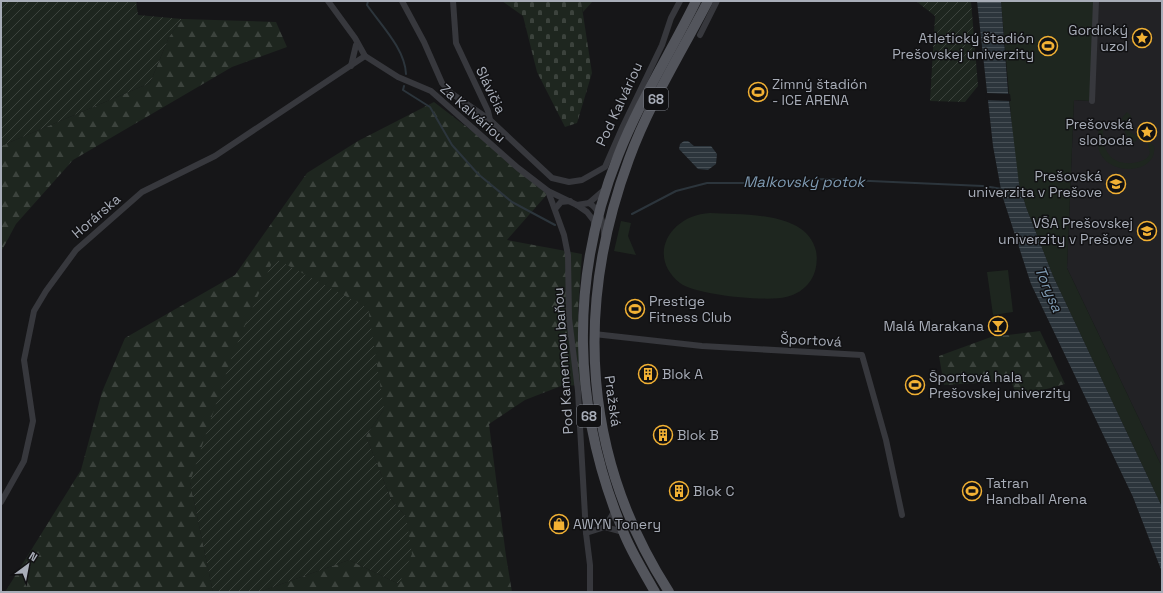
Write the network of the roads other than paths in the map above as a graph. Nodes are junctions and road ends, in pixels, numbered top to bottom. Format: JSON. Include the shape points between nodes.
{"nodes":[{"id":1,"x":328,"y":1,"type":"edge"},
{"id":2,"x":402,"y":1,"type":"edge"},
{"id":3,"x":453,"y":1,"type":"edge"},
{"id":4,"x":680,"y":1,"type":"edge"},
{"id":5,"x":696,"y":1,"type":"edge"},
{"id":6,"x":708,"y":1,"type":"edge"},
{"id":7,"x":718,"y":1,"type":"edge"},
{"id":8,"x":1096,"y":1,"type":"edge"},
{"id":9,"x":700,"y":35,"type":"dead end"},
{"id":10,"x":356,"y":45,"type":"dead end"},
{"id":11,"x":365,"y":56,"type":"junction"},
{"id":12,"x":351,"y":66,"type":"junction"},
{"id":13,"x":442,"y":83,"type":"junction"},
{"id":14,"x":431,"y":91,"type":"junction"},
{"id":15,"x":1092,"y":102,"type":"dead end"},
{"id":16,"x":490,"y":120,"type":"junction"},
{"id":17,"x":552,"y":178,"type":"junction"},
{"id":18,"x":606,"y":188,"type":"junction"},
{"id":19,"x":548,"y":190,"type":"junction"},
{"id":20,"x":570,"y":201,"type":"junction"},
{"id":21,"x":615,"y":202,"type":"junction"},
{"id":22,"x":590,"y":203,"type":"junction"},
{"id":23,"x":577,"y":204,"type":"junction"},
{"id":24,"x":555,"y":209,"type":"junction"},
{"id":25,"x":587,"y":212,"type":"junction"},
{"id":26,"x":598,"y":213,"type":"junction"},
{"id":27,"x":594,"y":229,"type":"junction"},
{"id":28,"x":605,"y":245,"type":"junction"},
{"id":29,"x":594,"y":334,"type":"junction"},
{"id":30,"x":1,"y":502,"type":"edge"},
{"id":31,"x":615,"y":510,"type":"junction"},
{"id":32,"x":902,"y":515,"type":"dead end"},
{"id":33,"x":605,"y":527,"type":"junction"},
{"id":34,"x":623,"y":532,"type":"junction"},
{"id":35,"x":586,"y":533,"type":"junction"},
{"id":36,"x":590,"y":592,"type":"edge"},
{"id":37,"x":655,"y":592,"type":"edge"},
{"id":38,"x":669,"y":592,"type":"edge"}],
"edges":[{"from":1,"to":11,"type":"street","name":"Za Kalváriou"},
{"from":2,"to":13,"type":"street"},
{"from":3,"to":16,"type":"street","name":"Slávičia","via":[[456,43]]},
{"from":4,"to":17,"type":"street","name":"Pod Kalváriou","via":[[671,18],[662,46],[605,167],[582,180],[569,182]]},
{"from":5,"to":18,"type":"main road","name":"Pod Kalváriou","number":"68","via":[[633,122]]},
{"from":6,"to":21,"type":"main road","number":"68","via":[[643,125]]},
{"from":7,"to":9,"type":"street"},
{"from":8,"to":15,"type":"street"},
{"from":10,"to":12,"type":"street"},
{"from":11,"to":12,"type":"street","name":"Horárska"},
{"from":11,"to":14,"type":"street","name":"Za Kalváriou","via":[[398,77]]},
{"from":12,"to":30,"type":"street","name":"Horárska","via":[[215,156],[142,192],[76,250],[46,290],[34,311],[24,360],[33,421],[24,461]]},
{"from":13,"to":14,"type":"street"},
{"from":13,"to":16,"type":"street","via":[[451,93]]},
{"from":14,"to":19,"type":"street","name":"Za Kalváriou","via":[[518,168]]},
{"from":16,"to":17,"type":"street","name":"Slávičia"},
{"from":17,"to":19,"type":"street"},
{"from":18,"to":22,"type":"street"},
{"from":18,"to":26,"type":"main road","name":"Pod Kalváriou","number":"68"},
{"from":19,"to":20,"type":"street","name":"Za Kalváriou"},
{"from":19,"to":24,"type":"street","name":"Pod Kamennou baňou"},
{"from":20,"to":23,"type":"street","name":"Za Kalváriou"},
{"from":20,"to":24,"type":"street","via":[[561,202]]},
{"from":21,"to":26,"type":"street"},
{"from":21,"to":28,"type":"main road","name":"Pražská","number":"68"},
{"from":22,"to":23,"type":"street"},
{"from":22,"to":26,"type":"street","via":[[597,208]]},
{"from":23,"to":25,"type":"street"},
{"from":24,"to":35,"type":"street","name":"Pod Kamennou baňou","via":[[568,255],[569,318],[578,391]]},
{"from":25,"to":26,"type":"street"},
{"from":25,"to":27,"type":"street","via":[[594,221]]},
{"from":26,"to":27,"type":"main road","name":"Pražská","number":"68"},
{"from":26,"to":28,"type":"street","via":[[604,227]]},
{"from":27,"to":31,"type":"main road","name":"Pražská","number":"68","via":[[584,288],[583,365],[593,440]]},
{"from":28,"to":29,"type":"main road","name":"Pražská","number":"68"},
{"from":29,"to":32,"type":"street","name":"Športová","via":[[702,346],[862,355],[886,440]]},
{"from":29,"to":38,"type":"main road","name":"Pražská","number":"68","via":[[597,400],[610,465],[631,523]]},
{"from":31,"to":33,"type":"street"},
{"from":31,"to":34,"type":"main road","name":"Pražská","number":"68"},
{"from":33,"to":34,"type":"street"},
{"from":33,"to":35,"type":"street"},
{"from":34,"to":37,"type":"main road","name":"Pražská","number":"68"},
{"from":35,"to":36,"type":"street","name":"Pod Kamennou baňou"}]}
